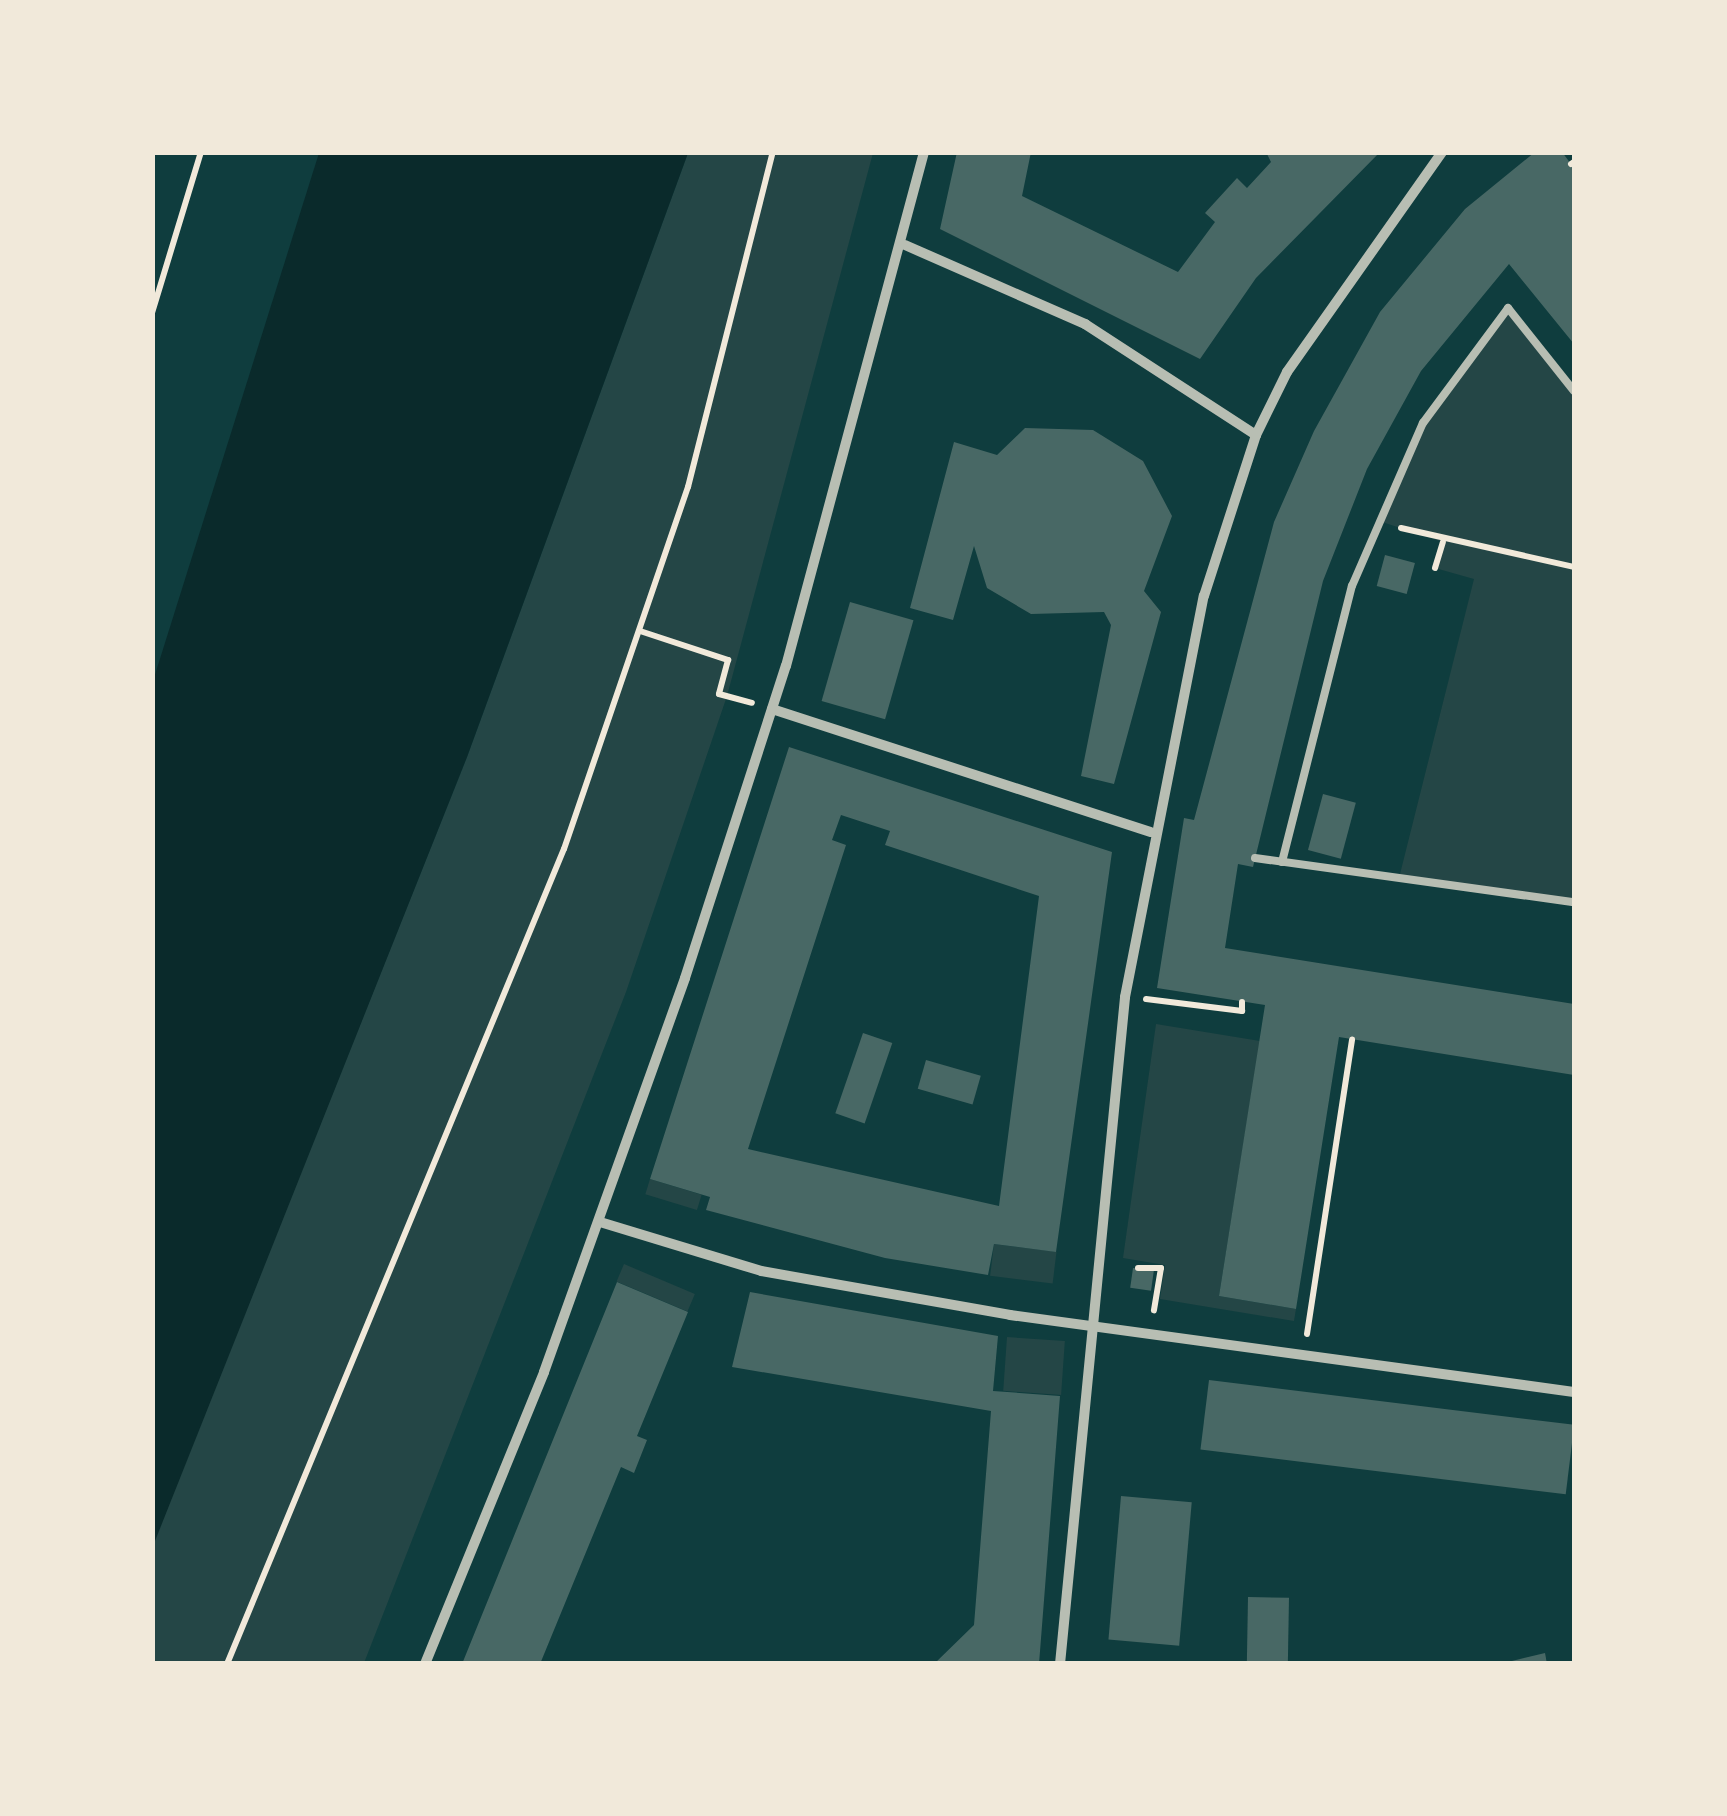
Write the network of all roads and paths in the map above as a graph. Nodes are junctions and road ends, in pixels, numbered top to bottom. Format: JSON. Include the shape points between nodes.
{"nodes":[{"id":1,"x":201,"y":152,"type":"edge"},
{"id":2,"x":773,"y":152,"type":"edge"},
{"id":3,"x":924,"y":152,"type":"edge"},
{"id":4,"x":1442,"y":152,"type":"edge"},
{"id":5,"x":906,"y":245,"type":"junction"},
{"id":6,"x":152,"y":312,"type":"edge"},
{"id":7,"x":1574,"y":391,"type":"edge"},
{"id":8,"x":1256,"y":435,"type":"junction"},
{"id":9,"x":1376,"y":520,"type":"junction"},
{"id":10,"x":1443,"y":542,"type":"junction"},
{"id":11,"x":1574,"y":567,"type":"edge"},
{"id":12,"x":1435,"y":568,"type":"dead end"},
{"id":13,"x":640,"y":632,"type":"junction"},
{"id":14,"x":719,"y":694,"type":"dead end"},
{"id":15,"x":772,"y":709,"type":"junction"},
{"id":16,"x":1151,"y":832,"type":"junction"},
{"id":17,"x":1255,"y":858,"type":"dead end"},
{"id":18,"x":1282,"y":862,"type":"junction"},
{"id":19,"x":1574,"y":902,"type":"edge"},
{"id":20,"x":1125,"y":997,"type":"junction"},
{"id":21,"x":1242,"y":1002,"type":"dead end"},
{"id":22,"x":1352,"y":1039,"type":"dead end"},
{"id":23,"x":600,"y":1222,"type":"junction"},
{"id":24,"x":1138,"y":1268,"type":"dead end"},
{"id":25,"x":1088,"y":1328,"type":"junction"},
{"id":26,"x":1150,"y":1336,"type":"junction"},
{"id":27,"x":1304,"y":1355,"type":"junction"},
{"id":28,"x":1574,"y":1392,"type":"edge"},
{"id":29,"x":227,"y":1664,"type":"edge"},
{"id":30,"x":425,"y":1664,"type":"edge"},
{"id":31,"x":1060,"y":1664,"type":"edge"}],
"edges":[{"from":1,"to":6,"type":"path"},
{"from":2,"to":13,"type":"path","via":[[688,487]]},
{"from":3,"to":5,"type":"street"},
{"from":4,"to":8,"type":"street","via":[[1346,280]]},
{"from":5,"to":8,"type":"street","via":[[1085,324]]},
{"from":5,"to":15,"type":"street"},
{"from":7,"to":9,"type":"lane","via":[[1508,308],[1423,423]]},
{"from":8,"to":16,"type":"street","via":[[1204,596]]},
{"from":9,"to":10,"type":"path"},
{"from":9,"to":18,"type":"lane","via":[[1330,658]]},
{"from":10,"to":11,"type":"path"},
{"from":10,"to":12,"type":"path"},
{"from":13,"to":14,"type":"path","via":[[728,660]]},
{"from":13,"to":29,"type":"path","via":[[476,1071]]},
{"from":15,"to":16,"type":"street"},
{"from":15,"to":23,"type":"street"},
{"from":16,"to":20,"type":"street"},
{"from":17,"to":18,"type":"lane"},
{"from":18,"to":19,"type":"lane"},
{"from":20,"to":21,"type":"path","via":[[1242,1012]]},
{"from":20,"to":25,"type":"street"},
{"from":22,"to":27,"type":"path"},
{"from":23,"to":25,"type":"street","via":[[761,1271]]},
{"from":23,"to":30,"type":"street"},
{"from":24,"to":26,"type":"path","via":[[1161,1268]]},
{"from":25,"to":26,"type":"street"},
{"from":25,"to":31,"type":"street"},
{"from":26,"to":27,"type":"street"},
{"from":27,"to":28,"type":"street"}]}
